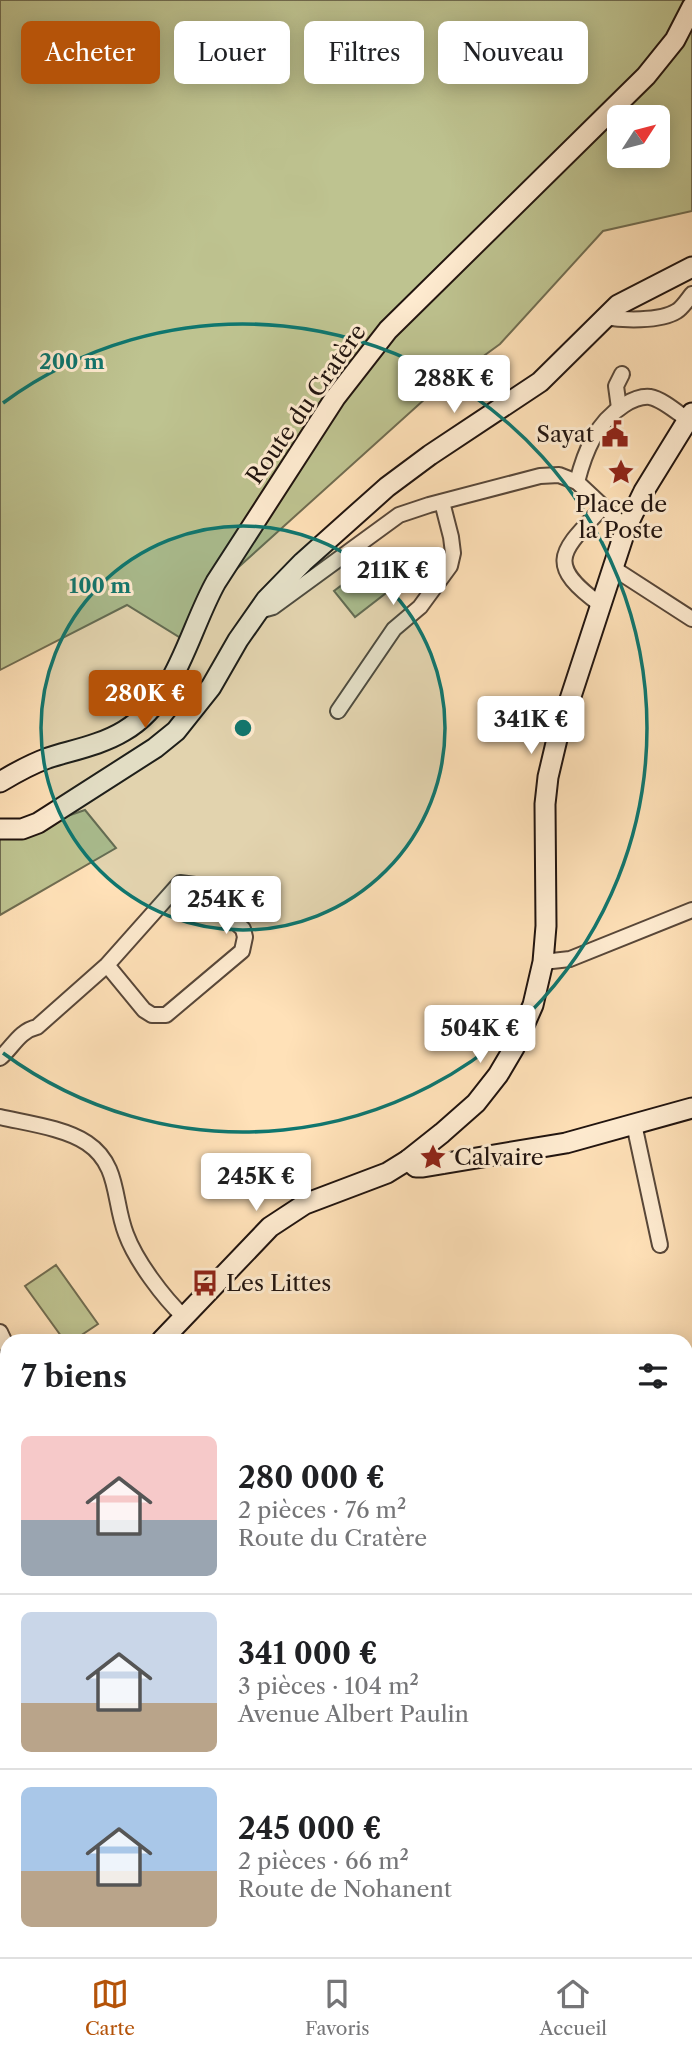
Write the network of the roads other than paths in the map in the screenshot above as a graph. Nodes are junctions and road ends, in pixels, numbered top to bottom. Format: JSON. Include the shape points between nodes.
{"nodes":[{"id":1,"x":692,"y":7,"type":"edge"},
{"id":2,"x":692,"y":267,"type":"edge"},
{"id":3,"x":692,"y":294,"type":"edge"},
{"id":4,"x":603,"y":317,"type":"junction"},
{"id":5,"x":622,"y":374,"type":"dead end"},
{"id":6,"x":619,"y":408,"type":"junction"},
{"id":7,"x":690,"y":416,"type":"edge"},
{"id":8,"x":577,"y":482,"type":"junction"},
{"id":9,"x":442,"y":502,"type":"junction"},
{"id":10,"x":604,"y":507,"type":"junction"},
{"id":11,"x":626,"y":528,"type":"junction"},
{"id":12,"x":613,"y":568,"type":"junction"},
{"id":13,"x":601,"y":605,"type":"junction"},
{"id":14,"x":258,"y":612,"type":"junction"},
{"id":15,"x":692,"y":619,"type":"edge"},
{"id":16,"x":338,"y":711,"type":"dead end"},
{"id":17,"x":0,"y":782,"type":"edge"},
{"id":18,"x":0,"y":829,"type":"edge"},
{"id":19,"x":692,"y":910,"type":"edge"},
{"id":20,"x":543,"y":962,"type":"junction"},
{"id":21,"x":107,"y":965,"type":"junction"},
{"id":22,"x":0,"y":1058,"type":"edge"},
{"id":23,"x":692,"y":1108,"type":"edge"},
{"id":24,"x":0,"y":1117,"type":"edge"},
{"id":25,"x":634,"y":1124,"type":"junction"},
{"id":26,"x":408,"y":1160,"type":"junction"},
{"id":27,"x":660,"y":1245,"type":"dead end"},
{"id":28,"x":184,"y":1317,"type":"junction"},
{"id":29,"x":168,"y":1334,"type":"edge"}],
"edges":[{"from":1,"to":17,"type":"street","name":"Route du Cratère","via":[[675,40],[646,76],[429,288],[357,368],[216,582],[169,684],[155,704],[124,732],[35,763]]},
{"from":2,"to":4,"type":"street","via":[[628,298]]},
{"from":3,"to":4,"type":"street","via":[[677,311],[656,318]]},
{"from":4,"to":14,"type":"street","via":[[540,382],[387,488],[303,562]]},
{"from":5,"to":6,"type":"street","via":[[616,386]]},
{"from":6,"to":7,"type":"street","via":[[635,399],[653,397]]},
{"from":6,"to":8,"type":"street","via":[[596,430]]},
{"from":7,"to":11,"type":"street"},
{"from":8,"to":9,"type":"street","via":[[559,475],[540,477]]},
{"from":8,"to":10,"type":"street"},
{"from":9,"to":14,"type":"street","via":[[392,519],[273,607]]},
{"from":9,"to":16,"type":"street","via":[[451,537],[450,566],[420,607],[394,629]]},
{"from":10,"to":11,"type":"street"},
{"from":10,"to":13,"type":"street","via":[[572,542],[564,565],[578,588]]},
{"from":11,"to":12,"type":"street"},
{"from":12,"to":13,"type":"street"},
{"from":12,"to":15,"type":"street"},
{"from":13,"to":20,"type":"street","via":[[548,777]]},
{"from":14,"to":18,"type":"street","via":[[198,706],[166,740],[38,823],[22,830]]},
{"from":19,"to":20,"type":"street","via":[[570,959]]},
{"from":20,"to":26,"type":"street","via":[[527,1019],[498,1075],[465,1113]]},
{"from":21,"to":21,"type":"street","via":[[180,883],[195,885],[236,921],[245,937],[242,951],[166,1015],[144,1010]]},
{"from":21,"to":22,"type":"street"},
{"from":23,"to":25,"type":"street"},
{"from":24,"to":28,"type":"street","via":[[74,1136],[103,1157],[113,1176],[131,1245]]},
{"from":25,"to":26,"type":"street","via":[[566,1143],[472,1160],[422,1167]]},
{"from":25,"to":27,"type":"street"},
{"from":26,"to":28,"type":"street","via":[[287,1215]]},
{"from":28,"to":29,"type":"street"}]}
